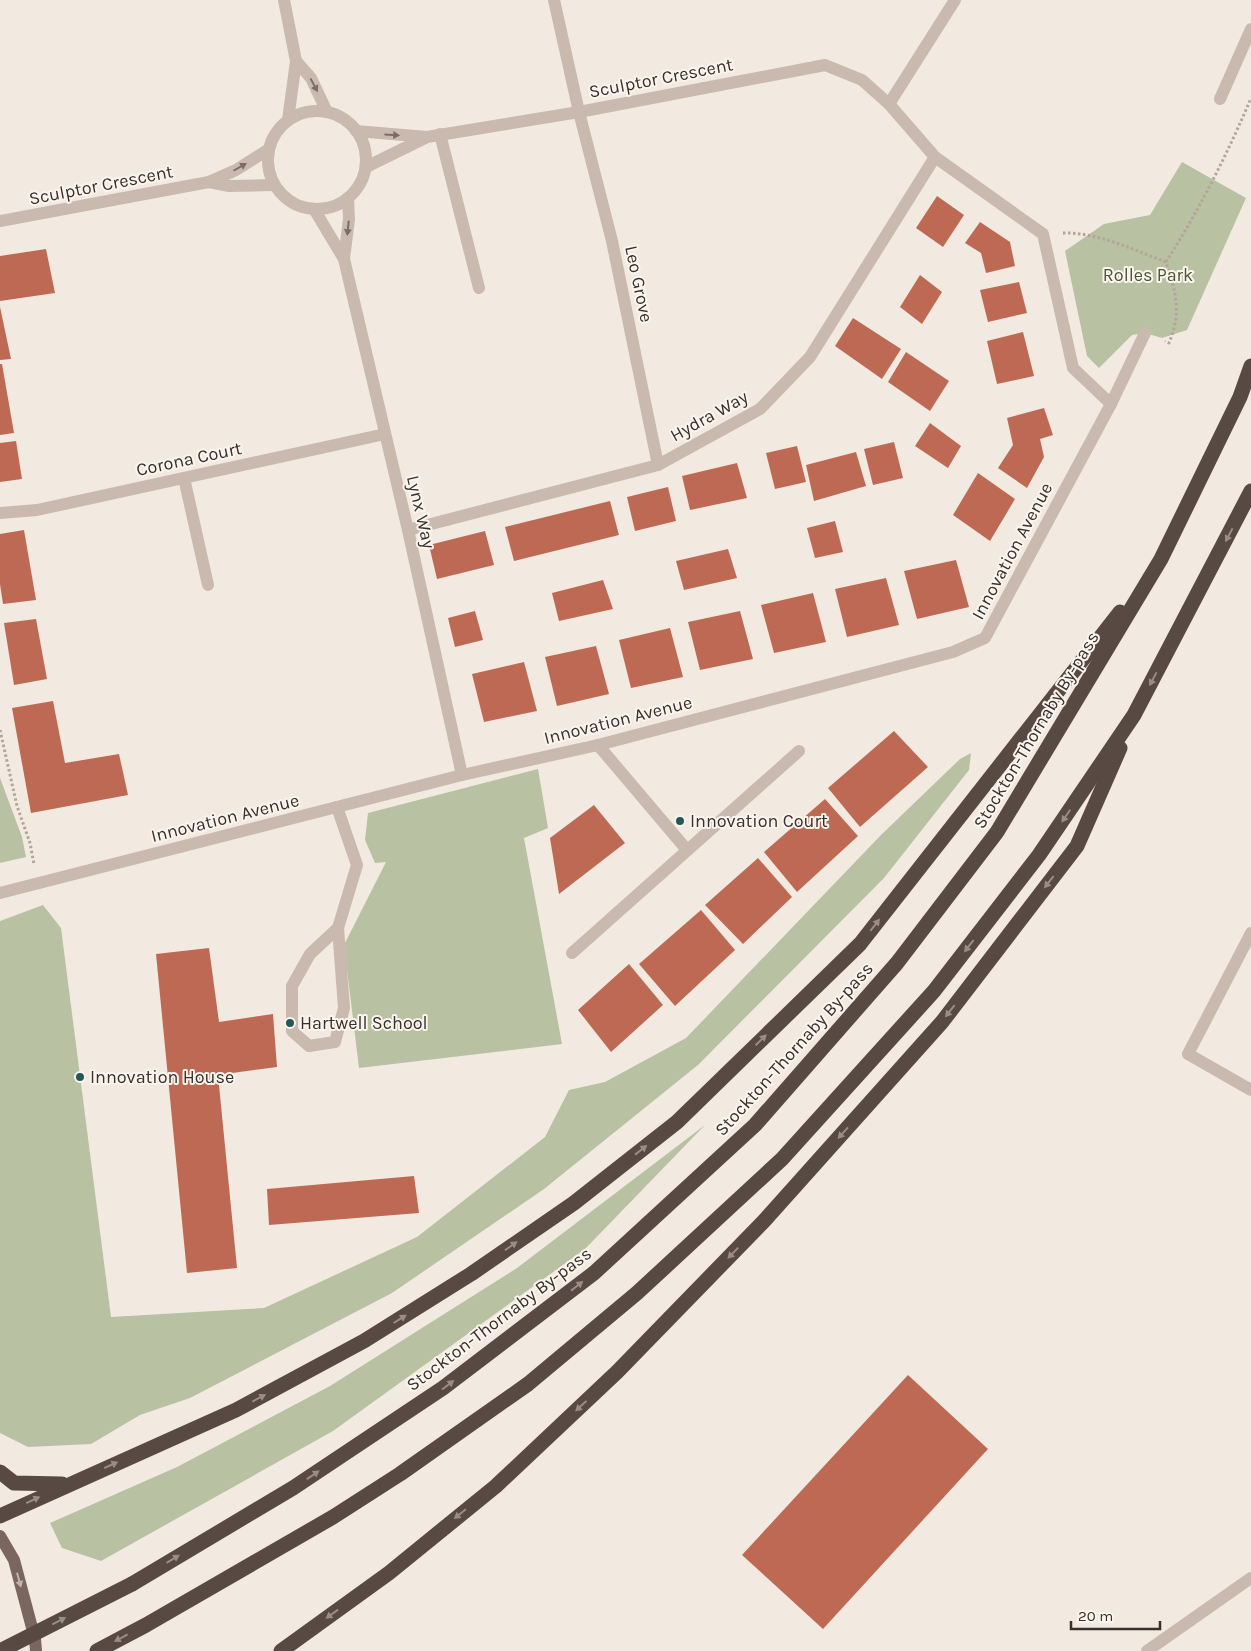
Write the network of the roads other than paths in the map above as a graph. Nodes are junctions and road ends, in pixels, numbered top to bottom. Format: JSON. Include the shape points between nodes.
{"nodes":[{"id":1,"x":284,"y":0,"type":"edge"},
{"id":2,"x":554,"y":0,"type":"edge"},
{"id":3,"x":955,"y":0,"type":"edge"},
{"id":4,"x":1251,"y":29,"type":"edge"},
{"id":5,"x":296,"y":61,"type":"junction"},
{"id":6,"x":1220,"y":99,"type":"dead end"},
{"id":7,"x":889,"y":104,"type":"junction"},
{"id":8,"x":327,"y":112,"type":"junction"},
{"id":9,"x":579,"y":112,"type":"junction"},
{"id":10,"x":288,"y":120,"type":"junction"},
{"id":11,"x":356,"y":131,"type":"junction"},
{"id":12,"x":440,"y":134,"type":"junction"},
{"id":13,"x":428,"y":136,"type":"junction"},
{"id":14,"x":268,"y":149,"type":"junction"},
{"id":15,"x":935,"y":157,"type":"junction"},
{"id":16,"x":366,"y":167,"type":"junction"},
{"id":17,"x":209,"y":182,"type":"junction"},
{"id":18,"x":274,"y":185,"type":"junction"},
{"id":19,"x":348,"y":198,"type":"junction"},
{"id":20,"x":314,"y":209,"type":"junction"},
{"id":21,"x":0,"y":221,"type":"edge"},
{"id":22,"x":344,"y":258,"type":"junction"},
{"id":23,"x":479,"y":288,"type":"dead end"},
{"id":24,"x":1146,"y":333,"type":"road end"},
{"id":25,"x":1251,"y":366,"type":"edge"},
{"id":26,"x":1111,"y":404,"type":"junction"},
{"id":27,"x":385,"y":434,"type":"junction"},
{"id":28,"x":658,"y":464,"type":"junction"},
{"id":29,"x":184,"y":478,"type":"junction"},
{"id":30,"x":1251,"y":491,"type":"edge"},
{"id":31,"x":0,"y":513,"type":"edge"},
{"id":32,"x":408,"y":530,"type":"junction"},
{"id":33,"x":1161,"y":559,"type":"junction"},
{"id":34,"x":208,"y":585,"type":"dead end"},
{"id":35,"x":1134,"y":715,"type":"junction"},
{"id":36,"x":598,"y":744,"type":"junction"},
{"id":37,"x":799,"y":751,"type":"dead end"},
{"id":38,"x":462,"y":775,"type":"junction"},
{"id":39,"x":337,"y":807,"type":"junction"},
{"id":40,"x":687,"y":850,"type":"junction"},
{"id":41,"x":0,"y":893,"type":"edge"},
{"id":42,"x":338,"y":928,"type":"junction"},
{"id":43,"x":1251,"y":933,"type":"edge"},
{"id":44,"x":572,"y":953,"type":"dead end"},
{"id":45,"x":1251,"y":1090,"type":"edge"},
{"id":46,"x":0,"y":1472,"type":"edge"},
{"id":47,"x":66,"y":1485,"type":"junction"},
{"id":48,"x":0,"y":1516,"type":"edge"},
{"id":49,"x":0,"y":1536,"type":"edge"},
{"id":50,"x":1251,"y":1578,"type":"edge"},
{"id":51,"x":0,"y":1651,"type":"edge"},
{"id":52,"x":36,"y":1651,"type":"edge"},
{"id":53,"x":97,"y":1651,"type":"edge"},
{"id":54,"x":281,"y":1651,"type":"edge"},
{"id":55,"x":1147,"y":1651,"type":"edge"}],
"edges":[{"from":1,"to":5,"type":"street"},
{"from":2,"to":9,"type":"street","name":"Leo Grove"},
{"from":3,"to":7,"type":"street"},
{"from":4,"to":6,"type":"street"},
{"from":5,"to":8,"type":"street","one_way":true,"via":[[311,78]]},
{"from":5,"to":10,"type":"street"},
{"from":7,"to":9,"type":"street","name":"Sculptor Crescent","via":[[862,80],[825,65]]},
{"from":7,"to":15,"type":"street","name":"Sculptor Crescent"},
{"from":8,"to":10,"type":"street","via":[[313,111]]},
{"from":8,"to":11,"type":"street","via":[[343,119]]},
{"from":9,"to":12,"type":"street","name":"Sculptor Crescent"},
{"from":9,"to":28,"type":"street","name":"Leo Grove","via":[[612,240]]},
{"from":10,"to":14,"type":"street","via":[[279,128]]},
{"from":11,"to":13,"type":"street","name":"Sculptor Crescent","one_way":true},
{"from":11,"to":16,"type":"street","via":[[364,148]]},
{"from":12,"to":13,"type":"street","name":"Sculptor Crescent"},
{"from":12,"to":23,"type":"street"},
{"from":13,"to":16,"type":"street","name":"Sculptor Crescent"},
{"from":17,"to":14,"type":"street","name":"Sculptor Crescent","one_way":true,"via":[[236,170]]},
{"from":14,"to":18,"type":"street","via":[[269,173]]},
{"from":15,"to":26,"type":"street","via":[[1042,234],[1073,368]]},
{"from":15,"to":28,"type":"street","name":"Hydra Way","via":[[810,357],[760,409]]},
{"from":16,"to":19,"type":"street","via":[[362,179]]},
{"from":17,"to":18,"type":"street","name":"Sculptor Crescent","via":[[229,186]]},
{"from":17,"to":21,"type":"street","name":"Sculptor Crescent"},
{"from":18,"to":20,"type":"street","via":[[291,202]]},
{"from":19,"to":20,"type":"street","via":[[338,205]]},
{"from":19,"to":22,"type":"street","name":"Lynx Way","one_way":true},
{"from":20,"to":22,"type":"street","name":"Lynx Way"},
{"from":22,"to":27,"type":"street","name":"Lynx Way"},
{"from":24,"to":26,"type":"street","name":"Innovation Avenue"},
{"from":25,"to":33,"type":"highway","name":"Stockton-Thornaby By-pass","via":[[1240,397]]},
{"from":26,"to":36,"type":"street","name":"Innovation Avenue","via":[[985,638],[953,652]]},
{"from":27,"to":29,"type":"street","name":"Corona Court"},
{"from":27,"to":32,"type":"street","name":"Lynx Way"},
{"from":28,"to":32,"type":"street","name":"Hydra Way"},
{"from":29,"to":31,"type":"street","name":"Corona Court","via":[[37,510]]},
{"from":29,"to":34,"type":"street"},
{"from":30,"to":35,"type":"highway","one_way":true},
{"from":32,"to":38,"type":"street","name":"Lynx Way"},
{"from":47,"to":33,"type":"highway","one_way":true,"via":[[236,1410],[364,1341],[471,1274],[574,1203],[677,1122],[860,944]]},
{"from":51,"to":33,"type":"highway","name":"Stockton-Thornaby By-pass","one_way":true,"bridge":true,"via":[[132,1584],[293,1488],[443,1388],[594,1273],[755,1125],[897,963],[997,832]]},
{"from":35,"to":53,"type":"highway","one_way":true,"via":[[1039,855],[934,991],[782,1158],[637,1293],[528,1384],[400,1474],[333,1517]]},
{"from":35,"to":54,"type":"highway","one_way":true,"via":[[1077,846],[942,1022],[764,1221],[617,1372],[496,1486],[389,1573]]},
{"from":36,"to":38,"type":"street","name":"Innovation Avenue"},
{"from":36,"to":40,"type":"street"},
{"from":37,"to":40,"type":"street"},
{"from":38,"to":39,"type":"street","name":"Innovation Avenue"},
{"from":39,"to":41,"type":"street","name":"Innovation Avenue"},
{"from":39,"to":42,"type":"street","via":[[357,865]]},
{"from":40,"to":44,"type":"street"},
{"from":42,"to":42,"type":"street","via":[[344,1008],[335,1042],[309,1046],[292,1031],[292,986],[310,954]]},
{"from":43,"to":45,"type":"street","via":[[1188,1054]]},
{"from":46,"to":47,"type":"highway","via":[[14,1483]]},
{"from":48,"to":47,"type":"highway","one_way":true},
{"from":49,"to":52,"type":"main road","one_way":true,"via":[[14,1560]]},
{"from":50,"to":55,"type":"street"}]}
